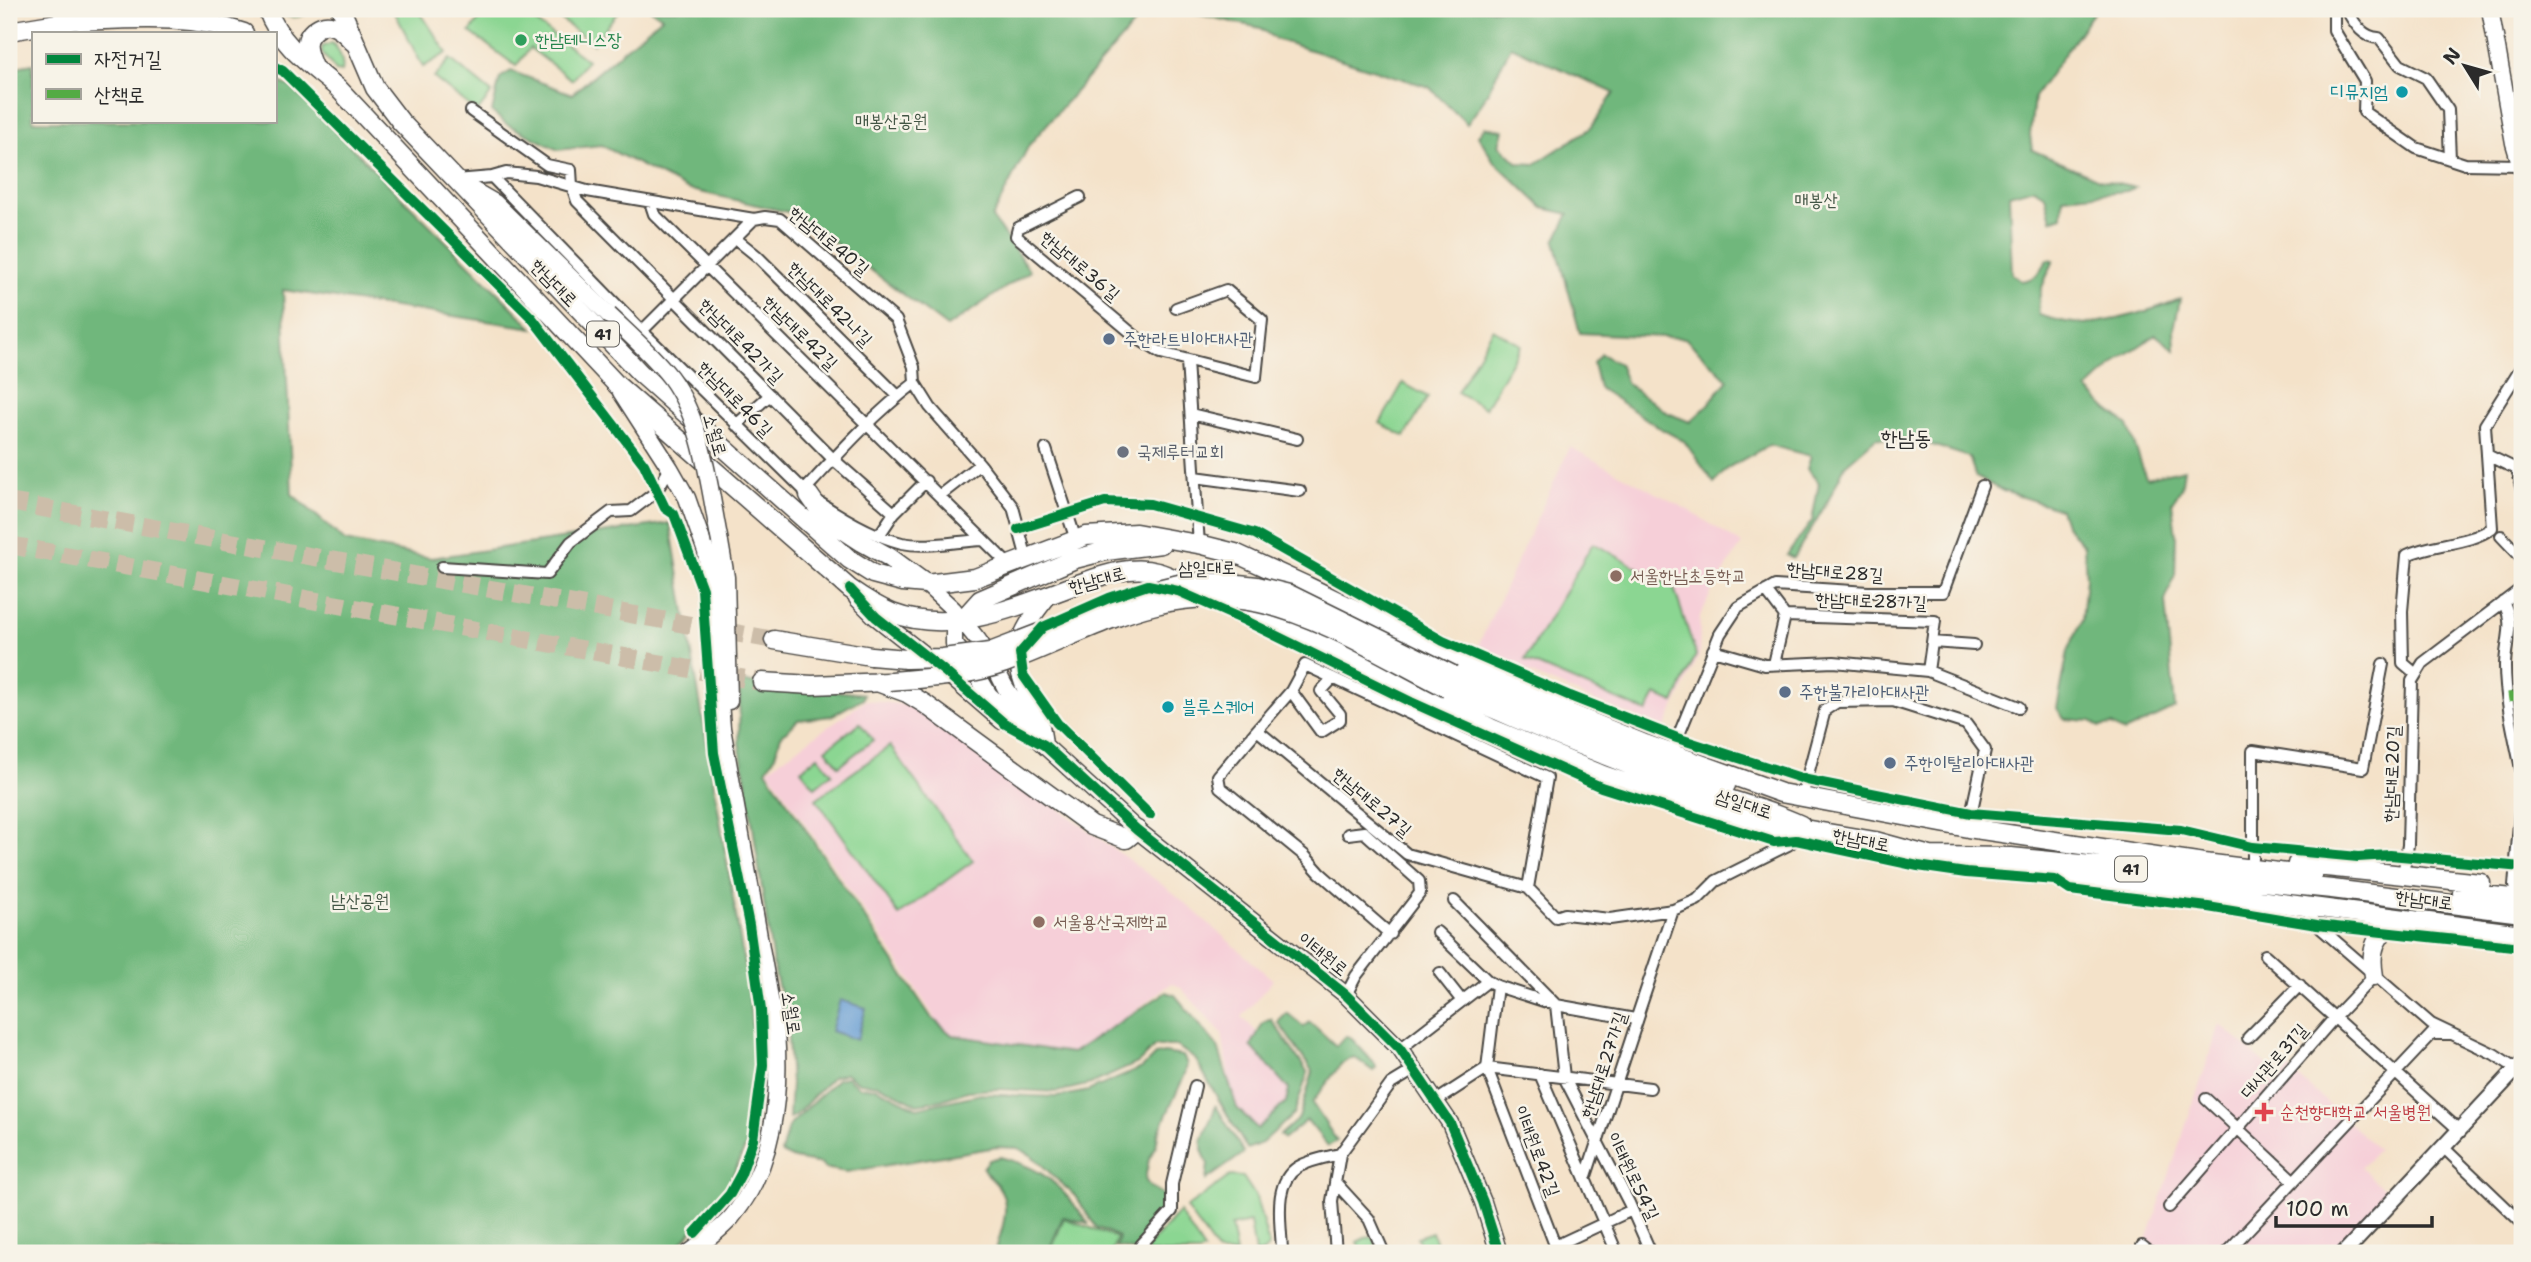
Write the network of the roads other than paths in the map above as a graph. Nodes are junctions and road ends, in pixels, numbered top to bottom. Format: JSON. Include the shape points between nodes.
{"nodes":[{"id":1,"x":114,"y":9,"type":"edge"},
{"id":2,"x":267,"y":9,"type":"edge"},
{"id":3,"x":2334,"y":9,"type":"edge"},
{"id":4,"x":2346,"y":9,"type":"edge"},
{"id":5,"x":2490,"y":9,"type":"edge"},
{"id":6,"x":343,"y":11,"type":"edge"},
{"id":7,"x":79,"y":22,"type":"junction"},
{"id":8,"x":9,"y":31,"type":"edge"},
{"id":9,"x":239,"y":32,"type":"edge"},
{"id":10,"x":353,"y":42,"type":"junction"},
{"id":11,"x":276,"y":46,"type":"edge"},
{"id":12,"x":297,"y":56,"type":"junction"},
{"id":13,"x":313,"y":67,"type":"junction"},
{"id":14,"x":471,"y":111,"type":"dead end"},
{"id":15,"x":2450,"y":159,"type":"junction"},
{"id":16,"x":2521,"y":167,"type":"edge"},
{"id":17,"x":492,"y":177,"type":"junction"},
{"id":18,"x":457,"y":181,"type":"junction"},
{"id":19,"x":572,"y":186,"type":"junction"},
{"id":20,"x":1080,"y":197,"type":"dead end"},
{"id":21,"x":650,"y":202,"type":"junction"},
{"id":22,"x":754,"y":219,"type":"junction"},
{"id":23,"x":736,"y":239,"type":"junction"},
{"id":24,"x":707,"y":267,"type":"junction"},
{"id":25,"x":675,"y":299,"type":"junction"},
{"id":26,"x":1176,"y":308,"type":"dead end"},
{"id":27,"x":642,"y":331,"type":"junction"},
{"id":28,"x":1187,"y":361,"type":"junction"},
{"id":29,"x":2522,"y":366,"type":"edge"},
{"id":30,"x":915,"y":383,"type":"junction"},
{"id":31,"x":617,"y":385,"type":"junction"},
{"id":32,"x":770,"y":395,"type":"junction"},
{"id":33,"x":898,"y":396,"type":"junction"},
{"id":34,"x":1191,"y":414,"type":"junction"},
{"id":35,"x":736,"y":425,"type":"junction"},
{"id":36,"x":868,"y":425,"type":"junction"},
{"id":37,"x":1297,"y":439,"type":"dead end"},
{"id":38,"x":1046,"y":449,"type":"dead end"},
{"id":39,"x":2487,"y":455,"type":"junction"},
{"id":40,"x":833,"y":459,"type":"junction"},
{"id":41,"x":980,"y":464,"type":"junction"},
{"id":42,"x":670,"y":468,"type":"junction"},
{"id":43,"x":2519,"y":468,"type":"edge"},
{"id":44,"x":1195,"y":477,"type":"junction"},
{"id":45,"x":926,"y":481,"type":"junction"},
{"id":46,"x":1983,"y":486,"type":"dead end"},
{"id":47,"x":2522,"y":490,"type":"edge"},
{"id":48,"x":1300,"y":491,"type":"dead end"},
{"id":49,"x":806,"y":493,"type":"junction"},
{"id":50,"x":939,"y":496,"type":"junction"},
{"id":51,"x":894,"y":513,"type":"junction"},
{"id":52,"x":880,"y":534,"type":"junction"},
{"id":53,"x":2501,"y":536,"type":"dead end"},
{"id":54,"x":983,"y":540,"type":"junction"},
{"id":55,"x":1076,"y":540,"type":"junction"},
{"id":56,"x":1179,"y":541,"type":"junction"},
{"id":57,"x":1199,"y":545,"type":"junction"},
{"id":58,"x":2522,"y":558,"type":"edge"},
{"id":59,"x":1027,"y":559,"type":"junction"},
{"id":60,"x":1009,"y":565,"type":"junction"},
{"id":61,"x":442,"y":567,"type":"dead end"},
{"id":62,"x":926,"y":584,"type":"junction"},
{"id":63,"x":2522,"y":588,"type":"edge"},
{"id":64,"x":850,"y":590,"type":"junction"},
{"id":65,"x":1766,"y":591,"type":"junction"},
{"id":66,"x":1050,"y":594,"type":"junction"},
{"id":67,"x":2503,"y":602,"type":"junction"},
{"id":68,"x":1785,"y":616,"type":"junction"},
{"id":69,"x":962,"y":620,"type":"junction"},
{"id":70,"x":774,"y":640,"type":"tunnel mouth"},
{"id":71,"x":1932,"y":642,"type":"junction"},
{"id":72,"x":1974,"y":645,"type":"dead end"},
{"id":73,"x":1713,"y":650,"type":"junction"},
{"id":74,"x":1774,"y":664,"type":"junction"},
{"id":75,"x":2383,"y":664,"type":"dead end"},
{"id":76,"x":1928,"y":671,"type":"junction"},
{"id":77,"x":2416,"y":674,"type":"junction"},
{"id":78,"x":1333,"y":678,"type":"junction"},
{"id":79,"x":762,"y":682,"type":"tunnel mouth"},
{"id":80,"x":883,"y":682,"type":"junction"},
{"id":81,"x":1450,"y":682,"type":"junction"},
{"id":82,"x":1005,"y":687,"type":"junction"},
{"id":83,"x":1291,"y":691,"type":"junction"},
{"id":84,"x":989,"y":695,"type":"junction"},
{"id":85,"x":2019,"y":708,"type":"dead end"},
{"id":86,"x":1257,"y":730,"type":"junction"},
{"id":87,"x":1044,"y":745,"type":"junction"},
{"id":88,"x":1671,"y":754,"type":"junction"},
{"id":89,"x":2522,"y":769,"type":"edge"},
{"id":90,"x":2522,"y":786,"type":"edge"},
{"id":91,"x":1781,"y":793,"type":"junction"},
{"id":92,"x":733,"y":794,"type":"junction"},
{"id":93,"x":1802,"y":797,"type":"junction"},
{"id":94,"x":1968,"y":828,"type":"junction"},
{"id":95,"x":1137,"y":830,"type":"junction"},
{"id":96,"x":1811,"y":830,"type":"junction"},
{"id":97,"x":1348,"y":834,"type":"dead end"},
{"id":98,"x":2136,"y":852,"type":"junction"},
{"id":99,"x":1930,"y":856,"type":"junction"},
{"id":100,"x":2253,"y":859,"type":"junction"},
{"id":101,"x":2403,"y":875,"type":"junction"},
{"id":102,"x":1528,"y":888,"type":"junction"},
{"id":103,"x":2519,"y":891,"type":"edge"},
{"id":104,"x":2467,"y":899,"type":"junction"},
{"id":105,"x":1454,"y":901,"type":"dead end"},
{"id":106,"x":2304,"y":905,"type":"junction"},
{"id":107,"x":1673,"y":910,"type":"junction"},
{"id":108,"x":2522,"y":913,"type":"edge"},
{"id":109,"x":2397,"y":919,"type":"junction"},
{"id":110,"x":1437,"y":932,"type":"dead end"},
{"id":111,"x":1390,"y":934,"type":"junction"},
{"id":112,"x":2522,"y":934,"type":"edge"},
{"id":113,"x":2265,"y":955,"type":"dead end"},
{"id":114,"x":1656,"y":962,"type":"junction"},
{"id":115,"x":1440,"y":973,"type":"dead end"},
{"id":116,"x":2374,"y":976,"type":"junction"},
{"id":117,"x":1492,"y":984,"type":"junction"},
{"id":118,"x":2300,"y":985,"type":"junction"},
{"id":119,"x":1346,"y":995,"type":"junction"},
{"id":120,"x":1462,"y":1002,"type":"junction"},
{"id":121,"x":1556,"y":1005,"type":"junction"},
{"id":122,"x":2335,"y":1017,"type":"junction"},
{"id":123,"x":2450,"y":1034,"type":"junction"},
{"id":124,"x":2248,"y":1038,"type":"dead end"},
{"id":125,"x":1400,"y":1049,"type":"junction"},
{"id":126,"x":1486,"y":1068,"type":"junction"},
{"id":127,"x":1414,"y":1070,"type":"junction"},
{"id":128,"x":2521,"y":1070,"type":"edge"},
{"id":129,"x":2395,"y":1072,"type":"junction"},
{"id":130,"x":1540,"y":1074,"type":"junction"},
{"id":131,"x":1564,"y":1077,"type":"junction"},
{"id":132,"x":1616,"y":1084,"type":"junction"},
{"id":133,"x":1195,"y":1086,"type":"dead end"},
{"id":134,"x":1650,"y":1088,"type":"dead end"},
{"id":135,"x":2206,"y":1098,"type":"dead end"},
{"id":136,"x":1436,"y":1101,"type":"junction"},
{"id":137,"x":2238,"y":1128,"type":"junction"},
{"id":138,"x":2459,"y":1130,"type":"junction"},
{"id":139,"x":1597,"y":1142,"type":"junction"},
{"id":140,"x":2444,"y":1147,"type":"junction"},
{"id":141,"x":1340,"y":1154,"type":"junction"},
{"id":142,"x":1585,"y":1179,"type":"junction"},
{"id":143,"x":2294,"y":1181,"type":"junction"},
{"id":144,"x":1335,"y":1182,"type":"junction"},
{"id":145,"x":2169,"y":1207,"type":"dead end"},
{"id":146,"x":1632,"y":1210,"type":"junction"},
{"id":147,"x":1604,"y":1223,"type":"junction"},
{"id":148,"x":2522,"y":1223,"type":"edge"},
{"id":149,"x":1556,"y":1250,"type":"edge"},
{"id":150,"x":689,"y":1253,"type":"edge"},
{"id":151,"x":1142,"y":1253,"type":"edge"},
{"id":152,"x":1282,"y":1253,"type":"edge"},
{"id":153,"x":1336,"y":1253,"type":"edge"},
{"id":154,"x":1384,"y":1253,"type":"edge"},
{"id":155,"x":1499,"y":1253,"type":"edge"},
{"id":156,"x":1617,"y":1253,"type":"edge"},
{"id":157,"x":1651,"y":1253,"type":"edge"},
{"id":158,"x":2226,"y":1253,"type":"edge"},
{"id":159,"x":2344,"y":1253,"type":"edge"}],
"edges":[{"from":1,"to":7,"type":"main road"},
{"from":2,"to":12,"type":"main road","name":"한남대로","via":[[276,30]]},
{"from":3,"to":15,"type":"street","via":[[2334,30],[2365,81],[2364,112],[2416,148]]},
{"from":4,"to":15,"type":"street","via":[[2356,26],[2379,38],[2400,65],[2426,78],[2448,110]]},
{"from":5,"to":16,"type":"main road"},
{"from":6,"to":10,"type":"main road","name":"한남대로","number":"41"},
{"from":7,"to":8,"type":"main road"},
{"from":7,"to":9,"type":"main road","via":[[152,18]]},
{"from":10,"to":13,"type":"main road","via":[[324,24],[307,39]]},
{"from":10,"to":18,"type":"main road","name":"한남대로","number":"41","via":[[375,88]]},
{"from":11,"to":12,"type":"main road"},
{"from":12,"to":13,"type":"main road","name":"한남대로","number":"41"},
{"from":13,"to":31,"type":"main road","name":"한남대로","number":"41","via":[[338,88]]},
{"from":14,"to":19,"type":"street","name":"한남대로42가길","via":[[547,165],[571,170]]},
{"from":15,"to":16,"type":"street"},
{"from":17,"to":18,"type":"street","name":"한남대로40길"},
{"from":17,"to":19,"type":"street","name":"한남대로40길","via":[[506,173],[536,176]]},
{"from":17,"to":27,"type":"street","name":"한남대로46길"},
{"from":18,"to":62,"type":"main road","name":"한남대로","number":"41","via":[[640,373],[849,559],[873,574]]},
{"from":18,"to":92,"type":"main road","name":"소월로","bridge":true,"via":[[495,203],[670,377],[683,399],[701,449],[726,577]]},
{"from":19,"to":21,"type":"street","name":"한남대로40길"},
{"from":19,"to":25,"type":"street","name":"한남대로42가길","via":[[577,201]]},
{"from":20,"to":28,"type":"street","name":"한남대로36길","via":[[1018,228],[1016,236],[1140,340]]},
{"from":21,"to":22,"type":"street","name":"한남대로40길"},
{"from":21,"to":24,"type":"street","name":"한남대로42길","via":[[654,214]]},
{"from":22,"to":23,"type":"street"},
{"from":22,"to":30,"type":"street","name":"한남대로40길","via":[[780,219],[896,320],[914,367]]},
{"from":23,"to":24,"type":"street"},
{"from":23,"to":33,"type":"street","name":"한남대로42나길"},
{"from":24,"to":25,"type":"street"},
{"from":24,"to":36,"type":"street","name":"한남대로42길"},
{"from":25,"to":27,"type":"street"},
{"from":25,"to":32,"type":"street","name":"한남대로42가길"},
{"from":26,"to":28,"type":"street","name":"한남대로36길","via":[[1226,290],[1262,320],[1256,377]]},
{"from":27,"to":35,"type":"street","name":"한남대로46길"},
{"from":28,"to":34,"type":"street"},
{"from":29,"to":39,"type":"street","via":[[2485,425]]},
{"from":30,"to":33,"type":"street"},
{"from":30,"to":41,"type":"street","name":"한남대로40길"},
{"from":31,"to":42,"type":"main road","name":"소월로"},
{"from":31,"to":64,"type":"main road","name":"한남대로","number":"41"},
{"from":32,"to":35,"type":"street"},
{"from":32,"to":40,"type":"street","name":"한남대로42가길"},
{"from":33,"to":36,"type":"street"},
{"from":34,"to":37,"type":"street"},
{"from":34,"to":44,"type":"street"},
{"from":35,"to":49,"type":"street","name":"한남대로46길"},
{"from":36,"to":40,"type":"street"},
{"from":36,"to":45,"type":"street","name":"한남대로42길"},
{"from":38,"to":55,"type":"street"},
{"from":39,"to":43,"type":"street"},
{"from":39,"to":77,"type":"street","via":[[2492,528],[2479,537],[2426,546],[2407,555],[2403,663]]},
{"from":40,"to":49,"type":"street"},
{"from":40,"to":51,"type":"street","name":"한남대로42가길"},
{"from":41,"to":50,"type":"street"},
{"from":41,"to":59,"type":"street","name":"한남대로40길","via":[[1013,507]]},
{"from":42,"to":61,"type":"street","via":[[656,492],[631,511],[611,512],[571,542],[548,574]]},
{"from":42,"to":92,"type":"main road","name":"소월로","via":[[687,498],[706,552],[722,728]]},
{"from":43,"to":47,"type":"street"},
{"from":44,"to":48,"type":"street"},
{"from":44,"to":57,"type":"street"},
{"from":45,"to":50,"type":"street","name":"한남대로42길"},
{"from":45,"to":51,"type":"street"},
{"from":46,"to":65,"type":"street","name":"한남대로28길","via":[[1943,592],[1868,593],[1775,586]]},
{"from":49,"to":52,"type":"street","name":"한남대로46길","via":[[835,514]]},
{"from":49,"to":62,"type":"main road","via":[[825,518]]},
{"from":50,"to":54,"type":"street","name":"한남대로42길"},
{"from":51,"to":52,"type":"street"},
{"from":52,"to":54,"type":"street","name":"한남대로46길","via":[[902,543]]},
{"from":53,"to":58,"type":"street"},
{"from":54,"to":60,"type":"street","name":"한남대로42길"},
{"from":55,"to":56,"type":"main road","name":"한남대로","number":"41","via":[[1136,533]]},
{"from":55,"to":59,"type":"main road","name":"한남대로","number":"41"},
{"from":56,"to":57,"type":"main road","name":"한남대로","number":"41"},
{"from":56,"to":69,"type":"main road","name":"한남대로","number":"41","via":[[1075,559],[980,600]]},
{"from":57,"to":88,"type":"main road","name":"한남대로","number":"41","via":[[1235,554],[1564,711]]},
{"from":59,"to":60,"type":"main road","name":"한남대로","number":"41"},
{"from":60,"to":62,"type":"main road","name":"한남대로","number":"41","via":[[975,578]]},
{"from":62,"to":69,"type":"main road","name":"이태원로"},
{"from":63,"to":67,"type":"street"},
{"from":64,"to":69,"type":"main road","name":"한남대로","number":"41","via":[[892,613],[940,623]]},
{"from":64,"to":87,"type":"main road","name":"이태원로","via":[[1004,723]]},
{"from":65,"to":68,"type":"street"},
{"from":65,"to":73,"type":"street","name":"한남대로28길","via":[[1738,607]]},
{"from":66,"to":69,"type":"main road","name":"한남대로","number":"41"},
{"from":66,"to":87,"type":"main road","via":[[1031,617],[1016,654],[1023,683],[1042,724]]},
{"from":66,"to":96,"type":"main road","name":"한남대로","number":"41","via":[[1113,572],[1157,572],[1602,775],[1767,827]]},
{"from":67,"to":77,"type":"street","via":[[2423,663]]},
{"from":67,"to":89,"type":"street","via":[[2510,631],[2505,664],[2508,697]]},
{"from":68,"to":71,"type":"street","name":"한남대로28가길","via":[[1935,621]]},
{"from":68,"to":74,"type":"street"},
{"from":69,"to":82,"type":"main road","name":"이태원로"},
{"from":69,"to":84,"type":"main road","name":"이태원로","via":[[954,630],[954,644]]},
{"from":70,"to":81,"type":"main road","name":"삼일대로","bridge":true,"via":[[871,656],[943,658],[990,652],[1146,592],[1187,582],[1229,583],[1289,594]]},
{"from":71,"to":72,"type":"street"},
{"from":71,"to":76,"type":"street"},
{"from":73,"to":74,"type":"street"},
{"from":73,"to":88,"type":"street","name":"한남대로28길"},
{"from":74,"to":76,"type":"street","via":[[1834,662]]},
{"from":75,"to":100,"type":"street","via":[[2363,768],[2253,751]]},
{"from":76,"to":85,"type":"street"},
{"from":77,"to":101,"type":"street","name":"한남대로20길","via":[[2412,681],[2408,845]]},
{"from":78,"to":83,"type":"street","via":[[1305,665]]},
{"from":78,"to":83,"type":"street","via":[[1321,691],[1340,720],[1321,732]]},
{"from":78,"to":102,"type":"street","via":[[1548,778]]},
{"from":79,"to":80,"type":"main road","name":"삼일대로"},
{"from":80,"to":81,"type":"main road","name":"삼일대로","bridge":true,"via":[[968,673],[1003,664],[1127,612],[1188,598],[1257,602],[1287,610]]},
{"from":80,"to":95,"type":"main road","via":[[925,704],[1092,826],[1126,839]]},
{"from":81,"to":91,"type":"main road","name":"삼일대로","via":[[1679,771],[1733,787]]},
{"from":81,"to":96,"type":"main road","name":"삼일대로","via":[[1593,752],[1776,813]]},
{"from":82,"to":84,"type":"main road","via":[[997,685]]},
{"from":82,"to":87,"type":"main road","name":"이태원로"},
{"from":83,"to":86,"type":"street"},
{"from":84,"to":87,"type":"main road","name":"이태원로"},
{"from":86,"to":102,"type":"street","name":"한남대로27길","via":[[1407,854]]},
{"from":86,"to":111,"type":"street","via":[[1218,776],[1220,787]]},
{"from":87,"to":95,"type":"main road","name":"이태원로"},
{"from":88,"to":91,"type":"main road","name":"한남대로","number":"41"},
{"from":90,"to":103,"type":"street"},
{"from":91,"to":93,"type":"main road","name":"한남대로","number":"41"},
{"from":92,"to":150,"type":"main road","name":"소월로","via":[[776,1032],[776,1103],[766,1148],[748,1193],[730,1218]]},
{"from":93,"to":94,"type":"main road","name":"한남대로","number":"41"},
{"from":93,"to":94,"type":"street","via":[[1825,710],[1837,702],[1892,701],[1966,724],[1984,750]]},
{"from":94,"to":98,"type":"main road","name":"한남대로","number":"41"},
{"from":95,"to":119,"type":"main road","name":"이태원로"},
{"from":96,"to":99,"type":"main road","name":"한남대로","number":"41"},
{"from":96,"to":107,"type":"street","via":[[1716,881],[1697,900]]},
{"from":97,"to":111,"type":"street","name":"이태원로","via":[[1364,832],[1419,881],[1420,893]]},
{"from":98,"to":100,"type":"main road"},
{"from":98,"to":104,"type":"main road","name":"한남대로","number":"41"},
{"from":99,"to":104,"type":"main road","name":"한남대로","number":"41","via":[[2011,857]]},
{"from":99,"to":106,"type":"main road","via":[[1970,868]]},
{"from":100,"to":101,"type":"main road"},
{"from":101,"to":103,"type":"main road"},
{"from":102,"to":107,"type":"street","via":[[1556,917],[1610,919]]},
{"from":103,"to":104,"type":"main road","name":"한남대로","number":"41"},
{"from":104,"to":108,"type":"main road","name":"한남대로","number":"41"},
{"from":105,"to":121,"type":"street"},
{"from":106,"to":109,"type":"main road"},
{"from":106,"to":116,"type":"street","via":[[2318,925]]},
{"from":107,"to":114,"type":"street","name":"한남대로27가길"},
{"from":109,"to":112,"type":"main road"},
{"from":109,"to":116,"type":"main road","via":[[2378,937],[2371,960]]},
{"from":110,"to":117,"type":"street","name":"한남대로27가길"},
{"from":111,"to":119,"type":"street","name":"이태원로"},
{"from":113,"to":118,"type":"street"},
{"from":114,"to":121,"type":"street","name":"한남대로27가길","via":[[1635,1019]]},
{"from":114,"to":132,"type":"street","name":"한남대로27가길"},
{"from":115,"to":120,"type":"street"},
{"from":116,"to":122,"type":"street","name":"대사관로31길"},
{"from":116,"to":123,"type":"street","via":[[2431,1024]]},
{"from":117,"to":120,"type":"street"},
{"from":117,"to":121,"type":"street","name":"한남대로27가길"},
{"from":117,"to":126,"type":"street"},
{"from":118,"to":122,"type":"street"},
{"from":118,"to":124,"type":"street","name":"대사관로31길"},
{"from":119,"to":125,"type":"main road","name":"이태원로"},
{"from":120,"to":125,"type":"street"},
{"from":121,"to":131,"type":"street","name":"한남대로27가길"},
{"from":122,"to":129,"type":"street"},
{"from":122,"to":137,"type":"street","name":"대사관로31길"},
{"from":123,"to":128,"type":"street"},
{"from":123,"to":129,"type":"street","via":[[2432,1034]]},
{"from":125,"to":127,"type":"main road","name":"이태원로"},
{"from":126,"to":130,"type":"street"},
{"from":126,"to":136,"type":"street"},
{"from":126,"to":149,"type":"street","name":"이태원로42길"},
{"from":127,"to":136,"type":"main road","name":"이태원로"},
{"from":127,"to":141,"type":"street","via":[[1391,1084]]},
{"from":128,"to":138,"type":"street"},
{"from":129,"to":138,"type":"street"},
{"from":129,"to":143,"type":"street"},
{"from":130,"to":131,"type":"street"},
{"from":130,"to":142,"type":"street"},
{"from":131,"to":132,"type":"street"},
{"from":131,"to":139,"type":"street","name":"이태원로54길"},
{"from":132,"to":134,"type":"street"},
{"from":132,"to":139,"type":"street","name":"한남대로27가길"},
{"from":133,"to":151,"type":"street","via":[[1171,1184],[1172,1211],[1141,1245]]},
{"from":135,"to":137,"type":"street"},
{"from":136,"to":155,"type":"main road","name":"이태원로","via":[[1483,1202]]},
{"from":137,"to":143,"type":"street"},
{"from":137,"to":145,"type":"street","name":"대사관로31길"},
{"from":138,"to":140,"type":"street"},
{"from":139,"to":142,"type":"street","name":"한남대로27가길"},
{"from":139,"to":146,"type":"street","name":"이태원로54길"},
{"from":140,"to":148,"type":"street"},
{"from":140,"to":159,"type":"street"},
{"from":141,"to":144,"type":"street"},
{"from":141,"to":152,"type":"street","via":[[1300,1165],[1287,1175],[1280,1193]]},
{"from":142,"to":147,"type":"street"},
{"from":143,"to":158,"type":"street"},
{"from":144,"to":153,"type":"street"},
{"from":144,"to":154,"type":"street","via":[[1369,1219]]},
{"from":146,"to":147,"type":"street","name":"이태원로42길"},
{"from":146,"to":157,"type":"street","name":"이태원로54길"},
{"from":147,"to":149,"type":"street","name":"이태원로42길"},
{"from":147,"to":156,"type":"street"}]}
